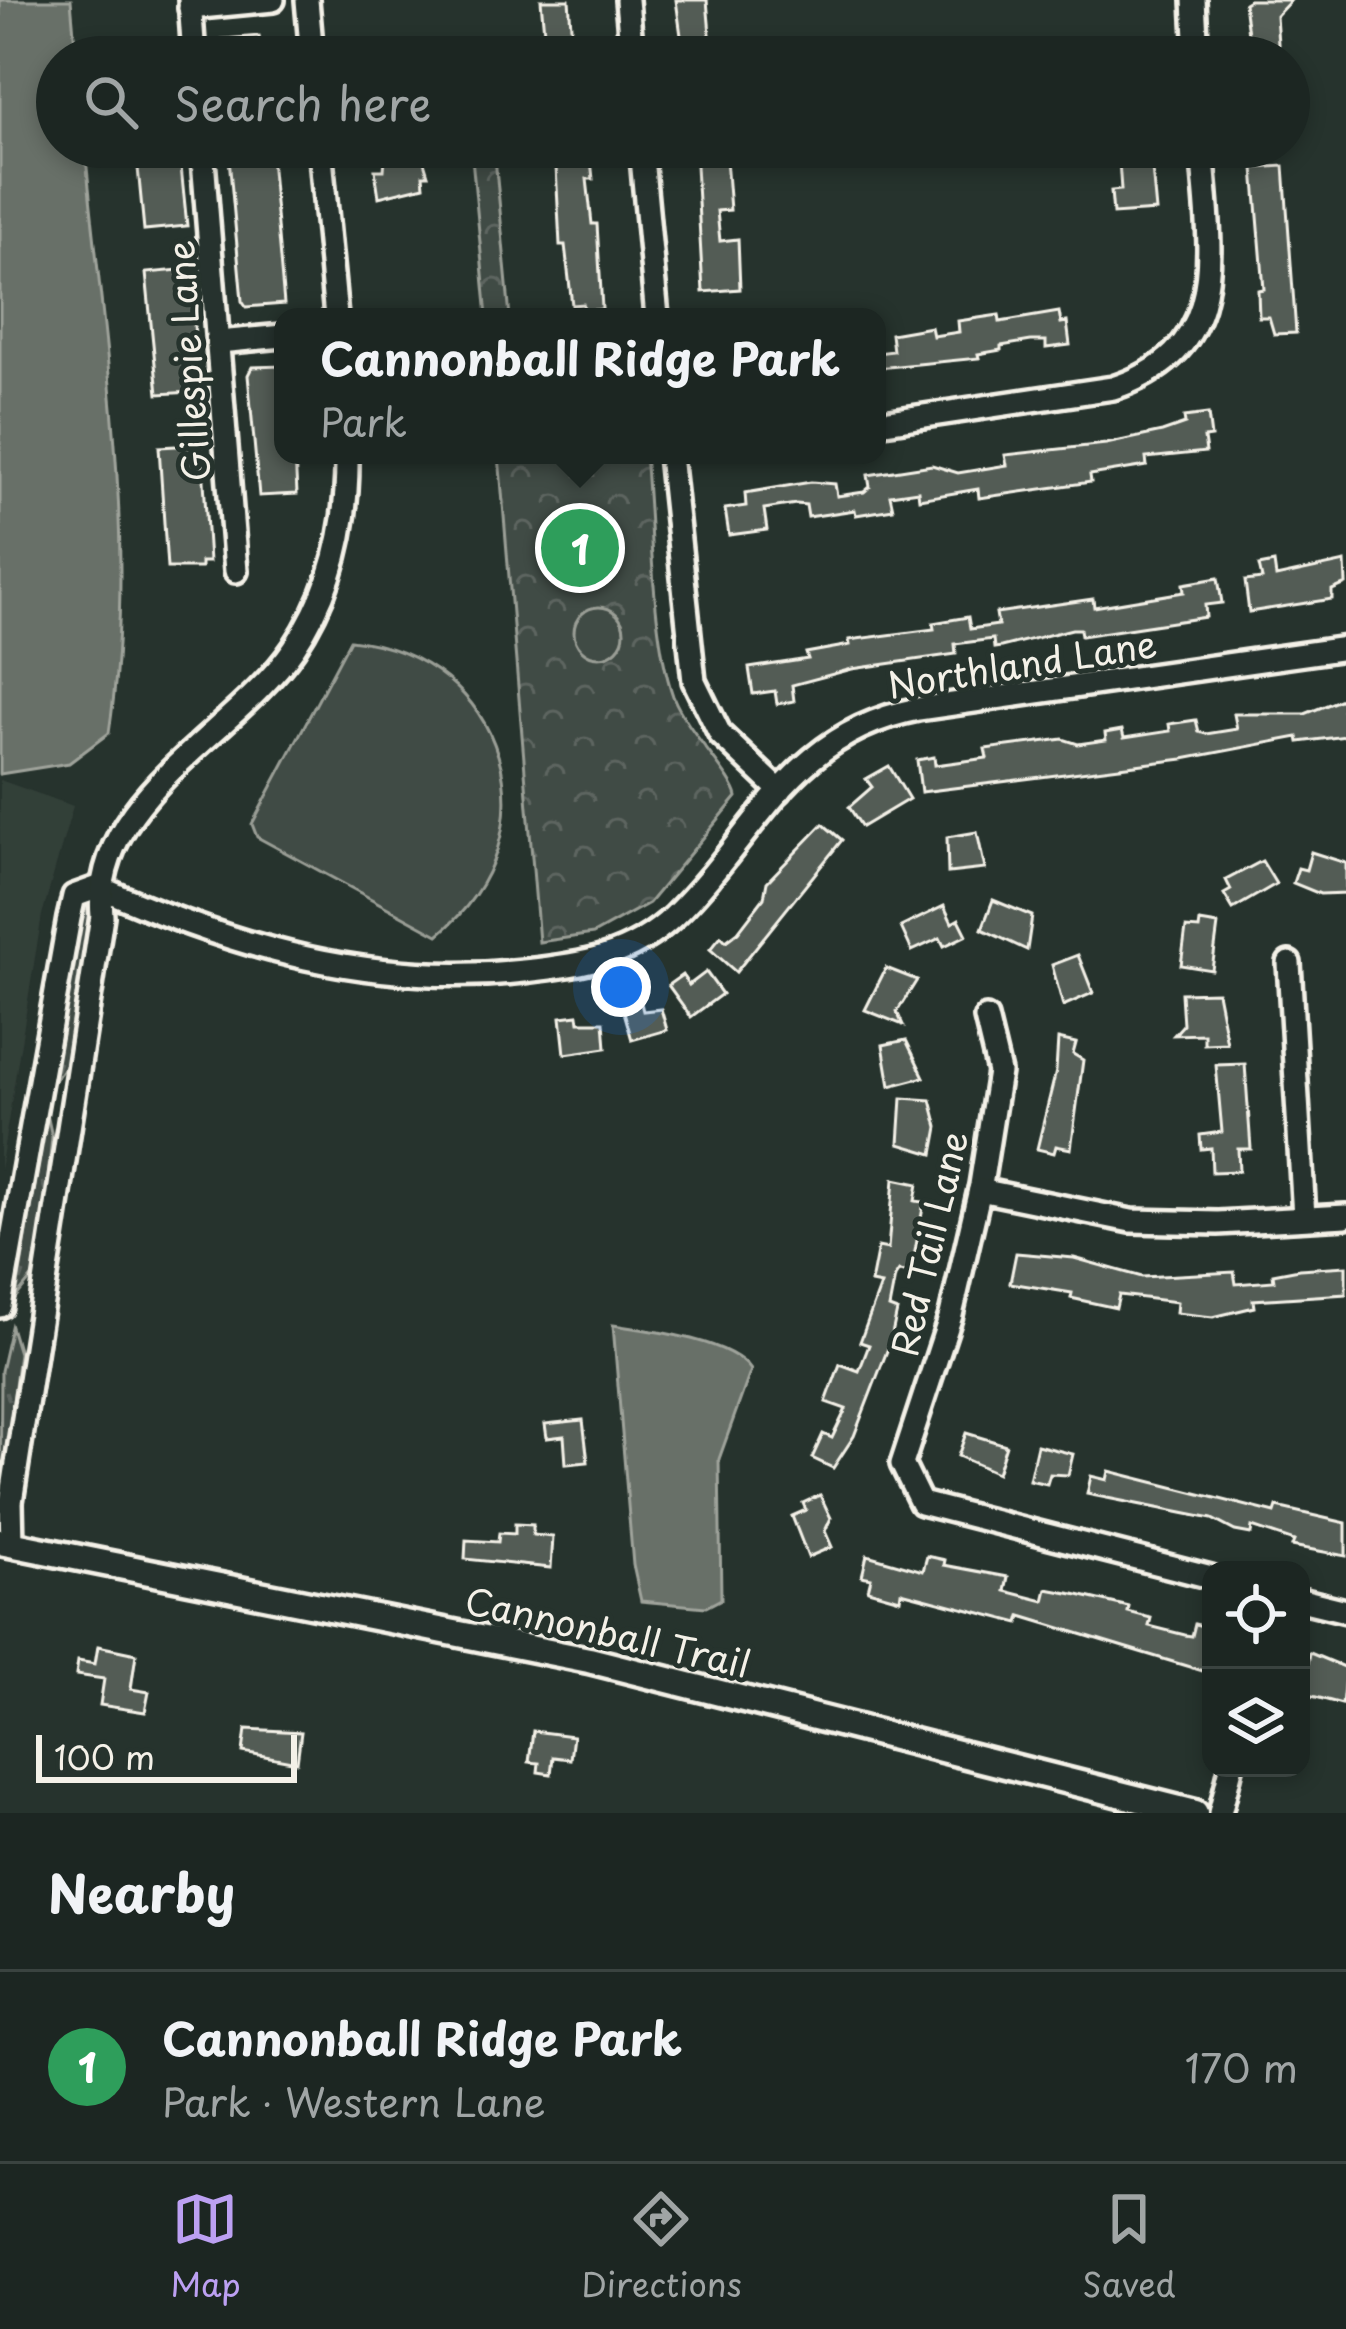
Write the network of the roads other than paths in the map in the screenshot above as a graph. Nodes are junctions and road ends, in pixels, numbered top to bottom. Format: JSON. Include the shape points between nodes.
{"nodes":[{"id":1,"x":273,"y":0,"type":"edge"},
{"id":2,"x":307,"y":0,"type":"edge"},
{"id":3,"x":627,"y":0,"type":"edge"},
{"id":4,"x":1194,"y":0,"type":"edge"},
{"id":5,"x":190,"y":4,"type":"edge"},
{"id":6,"x":192,"y":36,"type":"edge"},
{"id":7,"x":310,"y":36,"type":"edge"},
{"id":8,"x":630,"y":36,"type":"edge"},
{"id":9,"x":1196,"y":36,"type":"edge"},
{"id":10,"x":204,"y":168,"type":"edge"},
{"id":11,"x":322,"y":168,"type":"edge"},
{"id":12,"x":643,"y":168,"type":"edge"},
{"id":13,"x":1203,"y":168,"type":"edge"},
{"id":14,"x":335,"y":308,"type":"edge"},
{"id":15,"x":655,"y":308,"type":"edge"},
{"id":16,"x":274,"y":338,"type":"edge"},
{"id":17,"x":219,"y":342,"type":"junction"},
{"id":18,"x":886,"y":422,"type":"edge"},
{"id":19,"x":346,"y":464,"type":"edge"},
{"id":20,"x":671,"y":464,"type":"edge"},
{"id":21,"x":236,"y":571,"type":"dead end"},
{"id":22,"x":1346,"y":648,"type":"edge"},
{"id":23,"x":779,"y":791,"type":"junction"},
{"id":24,"x":99,"y":887,"type":"junction"},
{"id":25,"x":1289,"y":963,"type":"dead end"},
{"id":26,"x":986,"y":1018,"type":"dead end"},
{"id":27,"x":980,"y":1190,"type":"junction"},
{"id":28,"x":1346,"y":1216,"type":"edge"},
{"id":29,"x":1304,"y":1217,"type":"junction"},
{"id":30,"x":0,"y":1307,"type":"edge"},
{"id":31,"x":40,"y":1314,"type":"junction"},
{"id":32,"x":6,"y":1544,"type":"edge"},
{"id":33,"x":1202,"y":1575,"type":"edge"},
{"id":34,"x":1310,"y":1602,"type":"edge"},
{"id":35,"x":1346,"y":1611,"type":"edge"},
{"id":36,"x":1230,"y":1777,"type":"edge"},
{"id":37,"x":1195,"y":1813,"type":"edge"},
{"id":38,"x":1220,"y":1813,"type":"edge"}],
"edges":[{"from":1,"to":5,"type":"street"},
{"from":2,"to":7,"type":"street"},
{"from":3,"to":8,"type":"street"},
{"from":4,"to":9,"type":"street"},
{"from":5,"to":6,"type":"street"},
{"from":10,"to":17,"type":"street","name":"Gillespie Lane"},
{"from":11,"to":14,"type":"street"},
{"from":12,"to":15,"type":"street"},
{"from":13,"to":18,"type":"street","via":[[1206,298],[1171,360],[1113,388]]},
{"from":16,"to":17,"type":"street"},
{"from":17,"to":21,"type":"street","name":"Gillespie Lane"},
{"from":19,"to":24,"type":"street","via":[[341,543],[293,649],[138,809]]},
{"from":20,"to":23,"type":"street","via":[[694,681],[720,734]]},
{"from":22,"to":23,"type":"street","name":"Northland Lane","via":[[880,717],[825,746]]},
{"from":23,"to":24,"type":"street","name":"Northland Lane","via":[[676,914],[629,950],[586,964],[392,975],[226,940]]},
{"from":24,"to":30,"type":"street","via":[[74,896]]},
{"from":24,"to":31,"type":"street","via":[[102,916]]},
{"from":25,"to":29,"type":"street"},
{"from":26,"to":27,"type":"street","name":"Red Tail Lane","via":[[999,1072]]},
{"from":27,"to":29,"type":"street","via":[[1131,1221]]},
{"from":27,"to":33,"type":"street","name":"Red Tail Lane","via":[[951,1316],[904,1454],[906,1481],[921,1503]]},
{"from":28,"to":29,"type":"street"},
{"from":30,"to":31,"type":"street"},
{"from":31,"to":32,"type":"street"},
{"from":32,"to":37,"type":"main road","name":"Cannonball Trail","via":[[589,1660]]},
{"from":34,"to":35,"type":"street"},
{"from":36,"to":38,"type":"street"}]}
